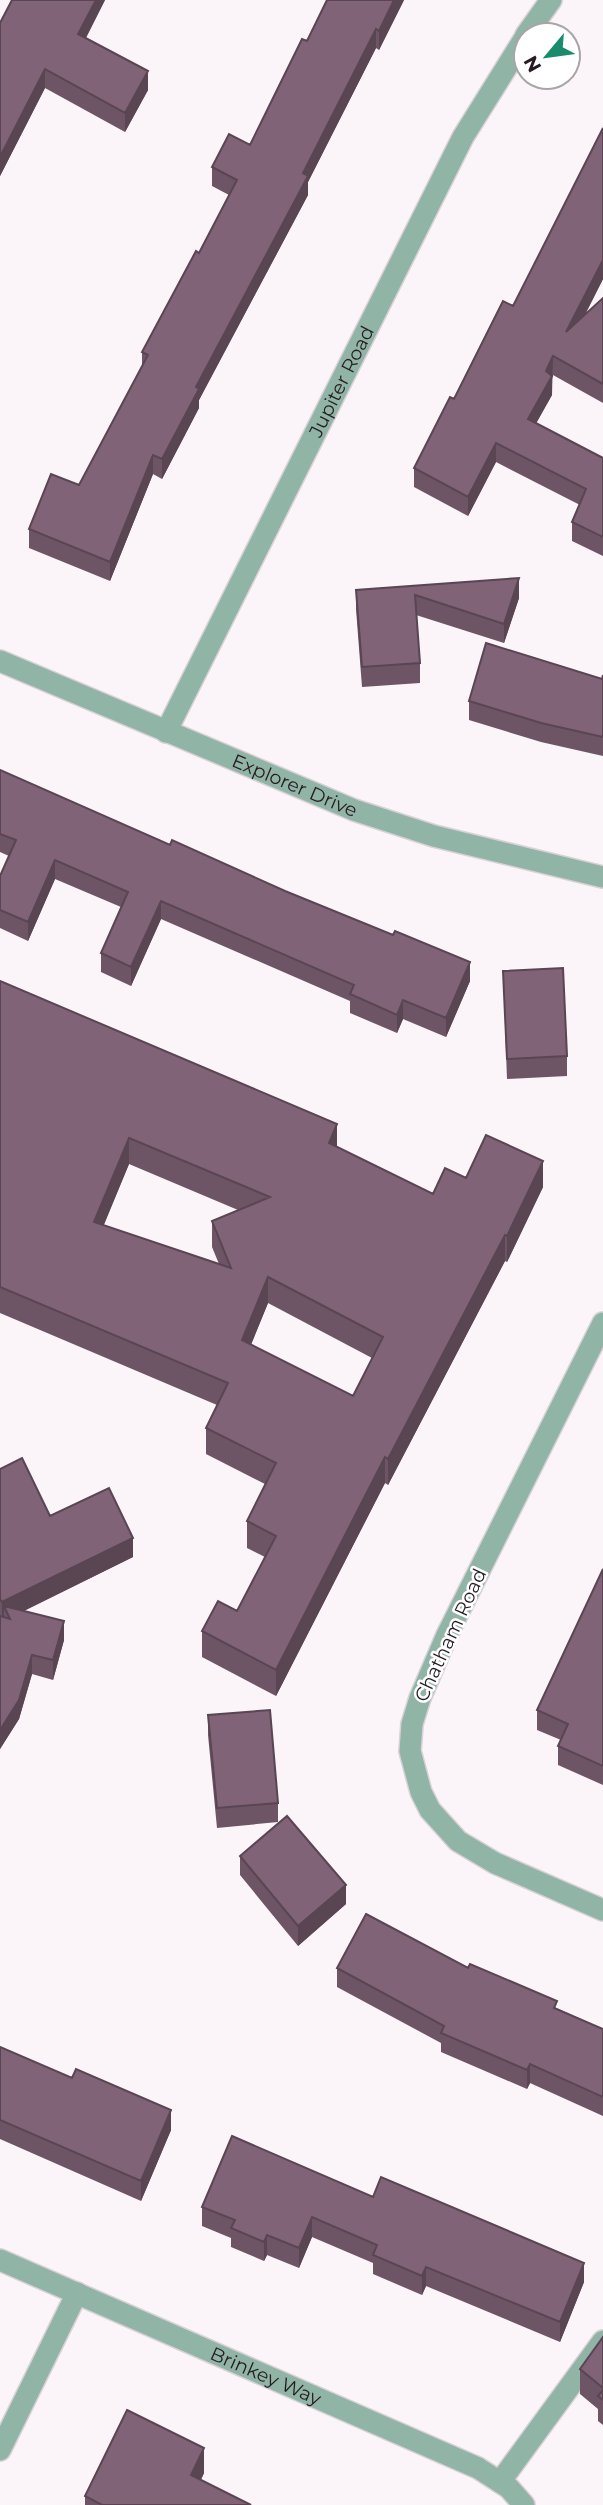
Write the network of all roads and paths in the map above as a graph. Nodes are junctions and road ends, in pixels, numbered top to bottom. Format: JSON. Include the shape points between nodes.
{"nodes":[{"id":1,"x":551,"y":0,"type":"edge"},
{"id":2,"x":536,"y":21,"type":"edge"},
{"id":3,"x":512,"y":57,"type":"edge"},
{"id":4,"x":0,"y":661,"type":"edge"},
{"id":5,"x":166,"y":732,"type":"junction"},
{"id":6,"x":603,"y":877,"type":"edge"},
{"id":7,"x":603,"y":1323,"type":"edge"},
{"id":8,"x":603,"y":1910,"type":"edge"},
{"id":9,"x":0,"y":2260,"type":"edge"},
{"id":10,"x":77,"y":2293,"type":"junction"},
{"id":11,"x":603,"y":2341,"type":"edge"},
{"id":12,"x":0,"y":2450,"type":"edge"},
{"id":13,"x":500,"y":2482,"type":"junction"},
{"id":14,"x":524,"y":2505,"type":"edge"}],
"edges":[{"from":1,"to":2,"type":"street","name":"Jupiter Road"},
{"from":3,"to":5,"type":"street","name":"Jupiter Road","via":[[463,136]]},
{"from":4,"to":5,"type":"street","name":"Explorer Drive"},
{"from":5,"to":6,"type":"street","name":"Explorer Drive","via":[[354,810],[422,833]]},
{"from":7,"to":8,"type":"street","name":"Chatham Road","via":[[447,1635],[420,1698],[410,1751],[430,1810],[458,1841],[495,1863]]},
{"from":9,"to":10,"type":"street","name":"Brinkey Way"},
{"from":10,"to":12,"type":"street"},
{"from":10,"to":13,"type":"street","name":"Brinkey Way","via":[[478,2468]]},
{"from":11,"to":13,"type":"street"},
{"from":13,"to":14,"type":"street","name":"Brinkey Way"}]}
